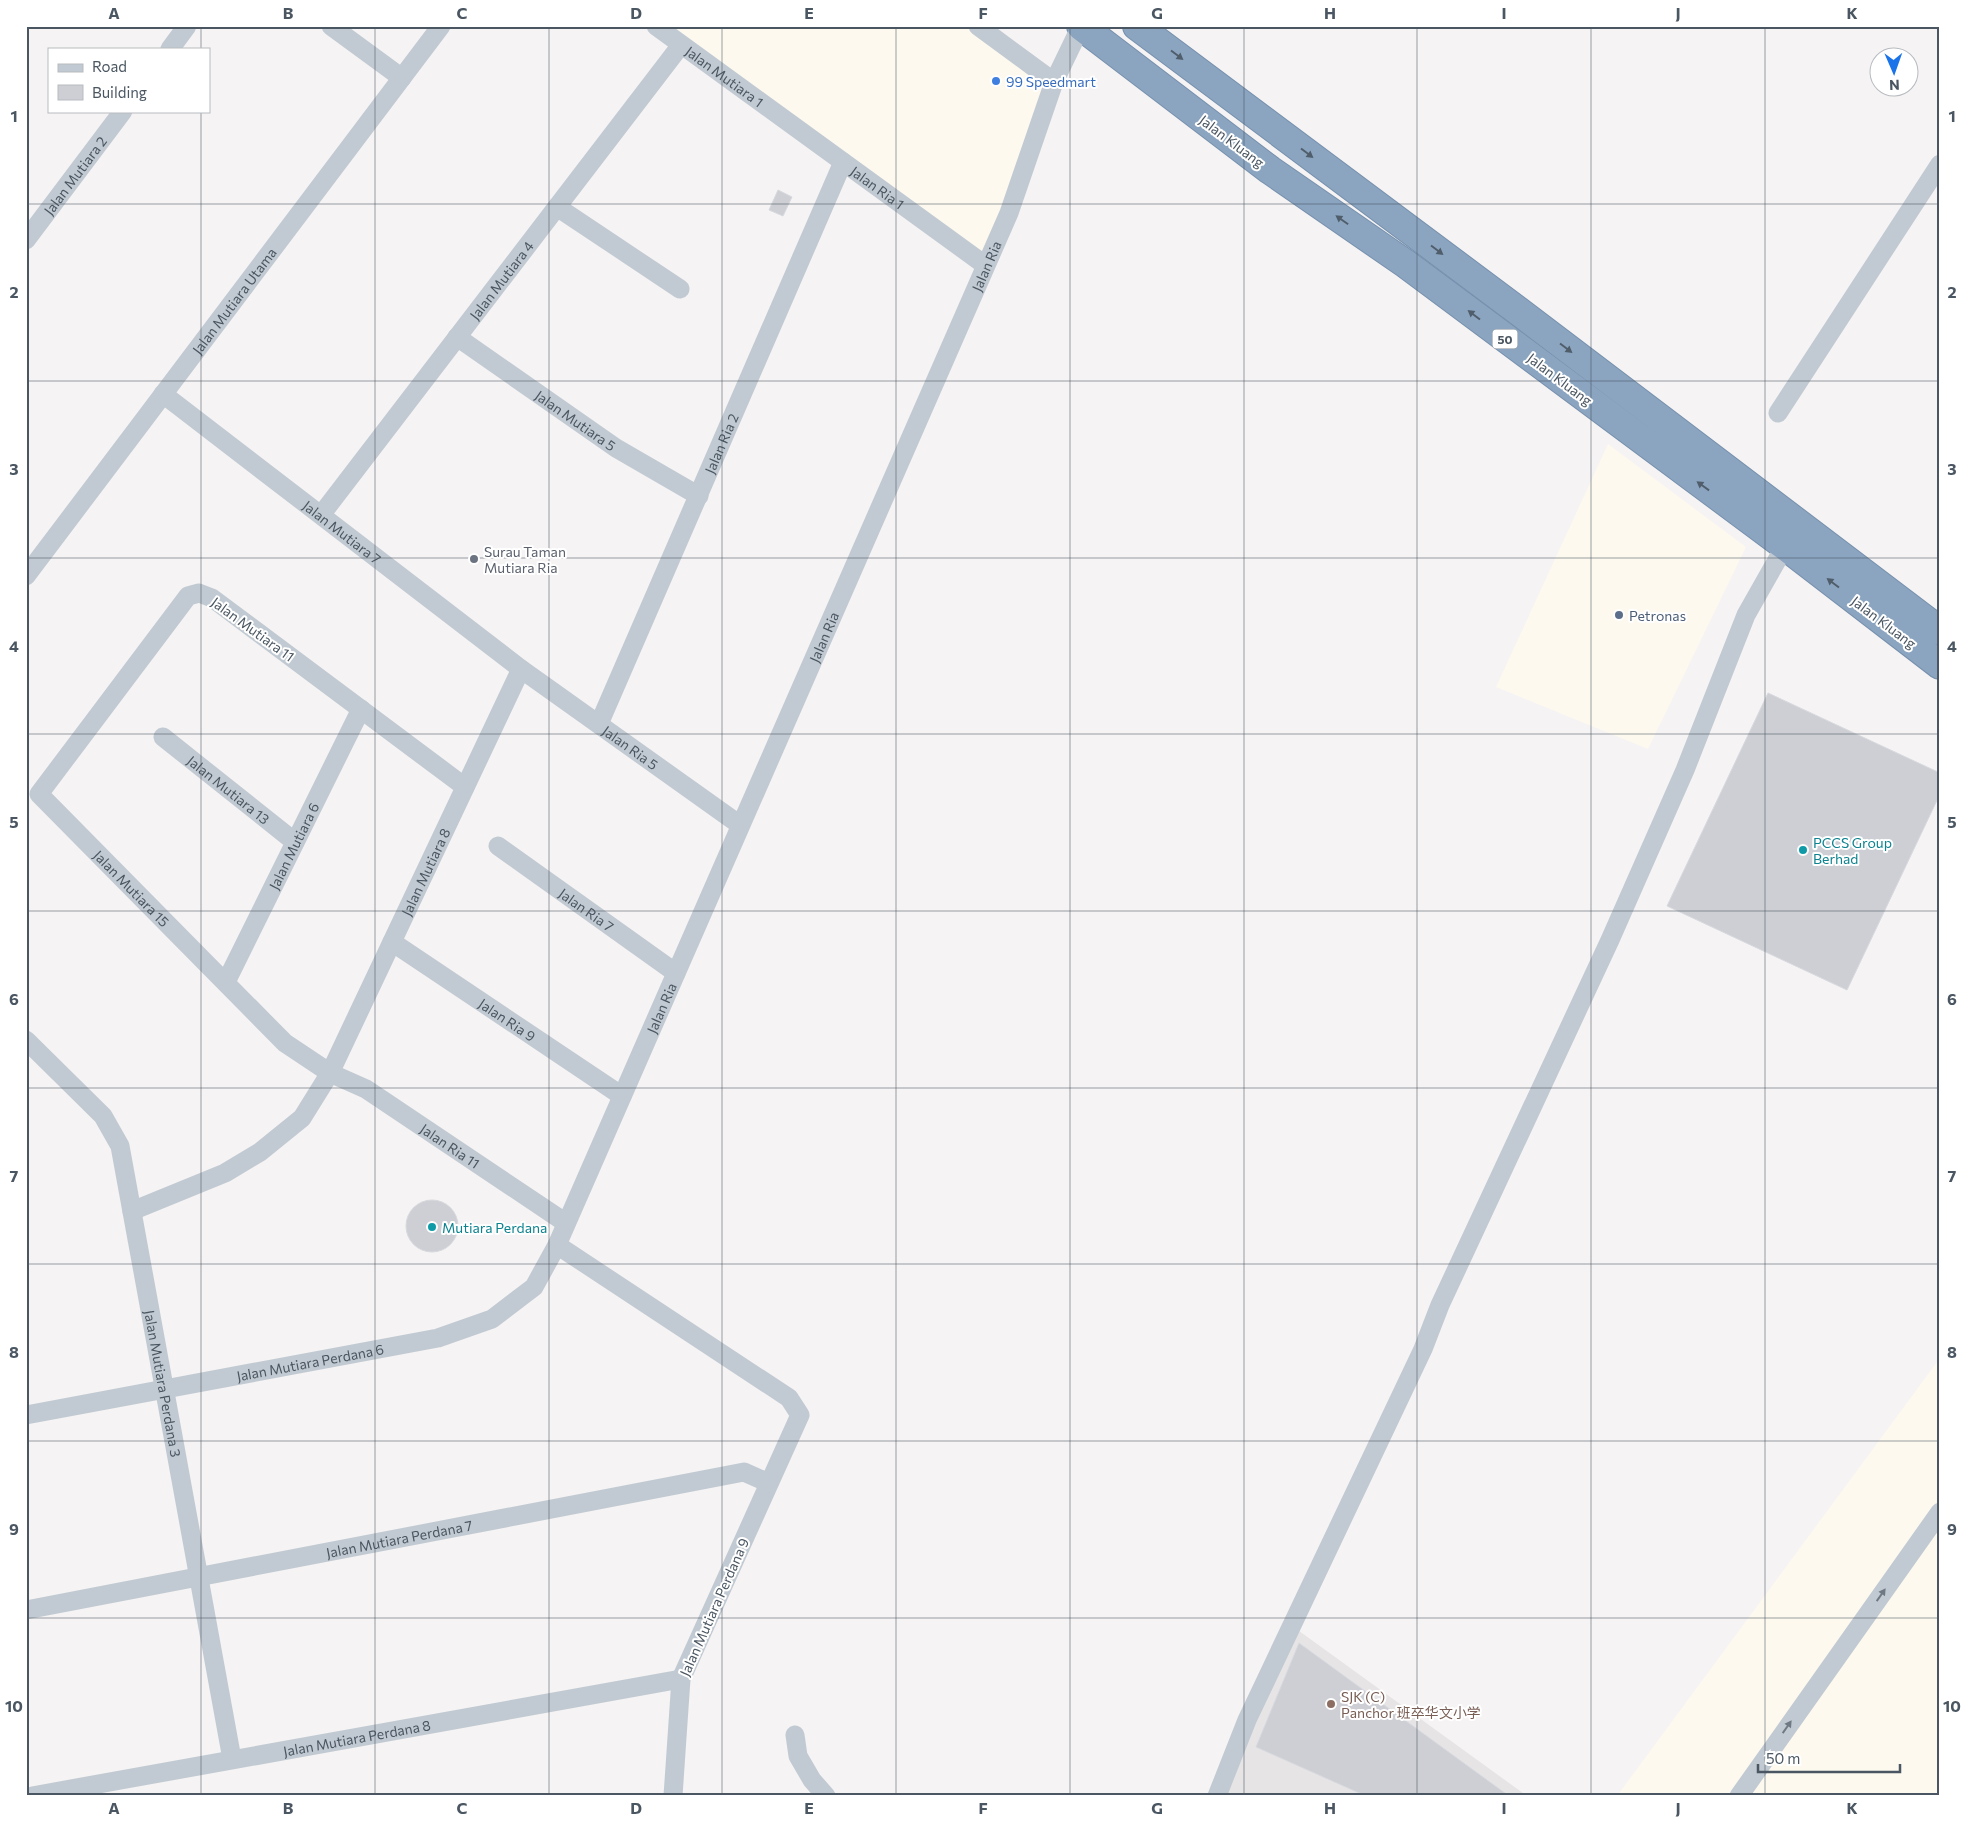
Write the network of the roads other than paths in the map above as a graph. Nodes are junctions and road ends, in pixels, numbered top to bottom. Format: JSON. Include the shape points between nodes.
{"nodes":[{"id":1,"x":187,"y":26,"type":"edge"},
{"id":2,"x":331,"y":26,"type":"edge"},
{"id":3,"x":441,"y":26,"type":"edge"},
{"id":4,"x":656,"y":26,"type":"edge"},
{"id":5,"x":978,"y":26,"type":"edge"},
{"id":6,"x":1081,"y":26,"type":"edge"},
{"id":7,"x":1137,"y":26,"type":"edge"},
{"id":8,"x":681,"y":45,"type":"junction"},
{"id":9,"x":171,"y":48,"type":"edge"},
{"id":10,"x":402,"y":78,"type":"junction"},
{"id":11,"x":1054,"y":82,"type":"junction"},
{"id":12,"x":770,"y":109,"type":"joint"},
{"id":13,"x":122,"y":112,"type":"edge"},
{"id":14,"x":843,"y":162,"type":"junction"},
{"id":15,"x":1940,"y":164,"type":"edge"},
{"id":16,"x":557,"y":207,"type":"junction"},
{"id":17,"x":26,"y":240,"type":"edge"},
{"id":18,"x":985,"y":265,"type":"junction"},
{"id":19,"x":680,"y":289,"type":"dead end"},
{"id":20,"x":458,"y":337,"type":"junction"},
{"id":21,"x":163,"y":394,"type":"junction"},
{"id":22,"x":1778,"y":413,"type":"dead end"},
{"id":23,"x":699,"y":496,"type":"junction"},
{"id":24,"x":321,"y":516,"type":"junction"},
{"id":25,"x":1785,"y":546,"type":"junction"},
{"id":26,"x":26,"y":576,"type":"edge"},
{"id":27,"x":1940,"y":631,"type":"edge"},
{"id":28,"x":1940,"y":665,"type":"edge"},
{"id":29,"x":521,"y":669,"type":"junction"},
{"id":30,"x":361,"y":709,"type":"junction"},
{"id":31,"x":599,"y":724,"type":"junction"},
{"id":32,"x":163,"y":737,"type":"dead end"},
{"id":33,"x":465,"y":787,"type":"junction"},
{"id":34,"x":39,"y":794,"type":"joint"},
{"id":35,"x":740,"y":824,"type":"junction"},
{"id":36,"x":294,"y":842,"type":"junction"},
{"id":37,"x":498,"y":846,"type":"dead end"},
{"id":38,"x":392,"y":942,"type":"junction"},
{"id":39,"x":676,"y":973,"type":"junction"},
{"id":40,"x":226,"y":982,"type":"junction"},
{"id":41,"x":26,"y":1040,"type":"edge"},
{"id":42,"x":330,"y":1073,"type":"junction"},
{"id":43,"x":622,"y":1096,"type":"junction"},
{"id":44,"x":132,"y":1211,"type":"junction"},
{"id":45,"x":566,"y":1223,"type":"junction"},
{"id":46,"x":557,"y":1245,"type":"junction"},
{"id":47,"x":164,"y":1388,"type":"junction"},
{"id":48,"x":26,"y":1414,"type":"edge"},
{"id":49,"x":769,"y":1483,"type":"junction"},
{"id":50,"x":1940,"y":1512,"type":"edge"},
{"id":51,"x":199,"y":1577,"type":"junction"},
{"id":52,"x":26,"y":1610,"type":"edge"},
{"id":53,"x":681,"y":1679,"type":"junction"},
{"id":54,"x":795,"y":1735,"type":"dead end"},
{"id":55,"x":232,"y":1759,"type":"junction"},
{"id":56,"x":32,"y":1796,"type":"edge"},
{"id":57,"x":674,"y":1796,"type":"edge"},
{"id":58,"x":826,"y":1796,"type":"edge"},
{"id":59,"x":1217,"y":1796,"type":"edge"},
{"id":60,"x":1738,"y":1796,"type":"edge"}],
"edges":[{"from":1,"to":9,"type":"street"},
{"from":2,"to":10,"type":"street"},
{"from":3,"to":10,"type":"street","name":"Jalan Mutiara Utama"},
{"from":4,"to":8,"type":"street","name":"Jalan Mutiara 1"},
{"from":5,"to":11,"type":"street"},
{"from":6,"to":11,"type":"street","name":"Jalan Ria"},
{"from":25,"to":6,"type":"highway","name":"Jalan Kluang","number":"50","one_way":true,"via":[[1406,264],[1270,170]]},
{"from":7,"to":27,"type":"highway","name":"Jalan Kluang","number":"50","one_way":true},
{"from":8,"to":12,"type":"street","name":"Jalan Mutiara 1"},
{"from":8,"to":16,"type":"street","name":"Jalan Mutiara 4"},
{"from":10,"to":21,"type":"street","name":"Jalan Mutiara Utama"},
{"from":11,"to":18,"type":"street","name":"Jalan Ria","via":[[1009,213]]},
{"from":12,"to":14,"type":"street","name":"Jalan Ria 1"},
{"from":13,"to":17,"type":"street","name":"Jalan Mutiara 2"},
{"from":14,"to":18,"type":"street","name":"Jalan Ria 1"},
{"from":14,"to":23,"type":"street","name":"Jalan Ria 2"},
{"from":15,"to":22,"type":"street"},
{"from":16,"to":19,"type":"street"},
{"from":16,"to":20,"type":"street","name":"Jalan Mutiara 4"},
{"from":18,"to":35,"type":"street","name":"Jalan Ria"},
{"from":20,"to":23,"type":"street","name":"Jalan Mutiara 5","via":[[616,448]]},
{"from":20,"to":24,"type":"street","name":"Jalan Mutiara 4"},
{"from":21,"to":24,"type":"street","name":"Jalan Mutiara 7"},
{"from":21,"to":26,"type":"street","name":"Jalan Mutiara Utama"},
{"from":23,"to":31,"type":"street","name":"Jalan Ria 2"},
{"from":24,"to":29,"type":"street","name":"Jalan Mutiara 7"},
{"from":28,"to":25,"type":"highway","name":"Jalan Kluang","number":"50","one_way":true},
{"from":25,"to":59,"type":"street","via":[[1746,615],[1685,770],[1614,931],[1440,1305],[1423,1349],[1247,1720]]},
{"from":29,"to":31,"type":"street","name":"Jalan Ria 5"},
{"from":29,"to":33,"type":"street","name":"Jalan Mutiara 8"},
{"from":30,"to":33,"type":"street","name":"Jalan Mutiara 11"},
{"from":30,"to":34,"type":"street","name":"Jalan Mutiara 11","via":[[212,598],[198,593],[188,596]]},
{"from":30,"to":36,"type":"street","name":"Jalan Mutiara 6"},
{"from":31,"to":35,"type":"street","name":"Jalan Ria 5"},
{"from":32,"to":36,"type":"street","name":"Jalan Mutiara 13"},
{"from":33,"to":38,"type":"street","name":"Jalan Mutiara 8"},
{"from":34,"to":40,"type":"street","name":"Jalan Mutiara 15"},
{"from":35,"to":39,"type":"street","name":"Jalan Ria"},
{"from":36,"to":40,"type":"street","name":"Jalan Mutiara 6"},
{"from":37,"to":39,"type":"street","name":"Jalan Ria 7"},
{"from":38,"to":42,"type":"street","name":"Jalan Mutiara 8"},
{"from":38,"to":43,"type":"street","name":"Jalan Ria 9"},
{"from":39,"to":43,"type":"street","name":"Jalan Ria"},
{"from":40,"to":42,"type":"street","name":"Jalan Mutiara 15","via":[[285,1043]]},
{"from":41,"to":44,"type":"street","name":"Jalan Mutiara Perdana 3","via":[[103,1116],[120,1146]]},
{"from":42,"to":44,"type":"street","name":"Jalan Mutiara 8","via":[[302,1118],[260,1152],[225,1174]]},
{"from":42,"to":45,"type":"street","name":"Jalan Ria 11","via":[[366,1089]]},
{"from":43,"to":45,"type":"street","name":"Jalan Ria"},
{"from":44,"to":47,"type":"street","name":"Jalan Mutiara Perdana 3"},
{"from":45,"to":46,"type":"street","name":"Jalan Ria"},
{"from":46,"to":47,"type":"street","name":"Jalan Mutiara Perdana 6","via":[[534,1287],[492,1319],[438,1338]]},
{"from":46,"to":49,"type":"street","name":"Jalan Mutiara Perdana 9","via":[[789,1398],[800,1415]]},
{"from":47,"to":48,"type":"street","name":"Jalan Mutiara Perdana 6"},
{"from":47,"to":51,"type":"street","name":"Jalan Mutiara Perdana 3"},
{"from":49,"to":51,"type":"street","name":"Jalan Mutiara Perdana 7","via":[[744,1472]]},
{"from":49,"to":53,"type":"street","name":"Jalan Mutiara Perdana 9"},
{"from":60,"to":50,"type":"street","one_way":true},
{"from":51,"to":52,"type":"street","name":"Jalan Mutiara Perdana 7"},
{"from":51,"to":55,"type":"street","name":"Jalan Mutiara Perdana 3"},
{"from":53,"to":55,"type":"street","name":"Jalan Mutiara Perdana 8"},
{"from":53,"to":57,"type":"street","name":"Jalan Mutiara Perdana 9"},
{"from":54,"to":58,"type":"street","via":[[798,1756]]},
{"from":55,"to":56,"type":"street","name":"Jalan Mutiara Perdana 8"}]}
